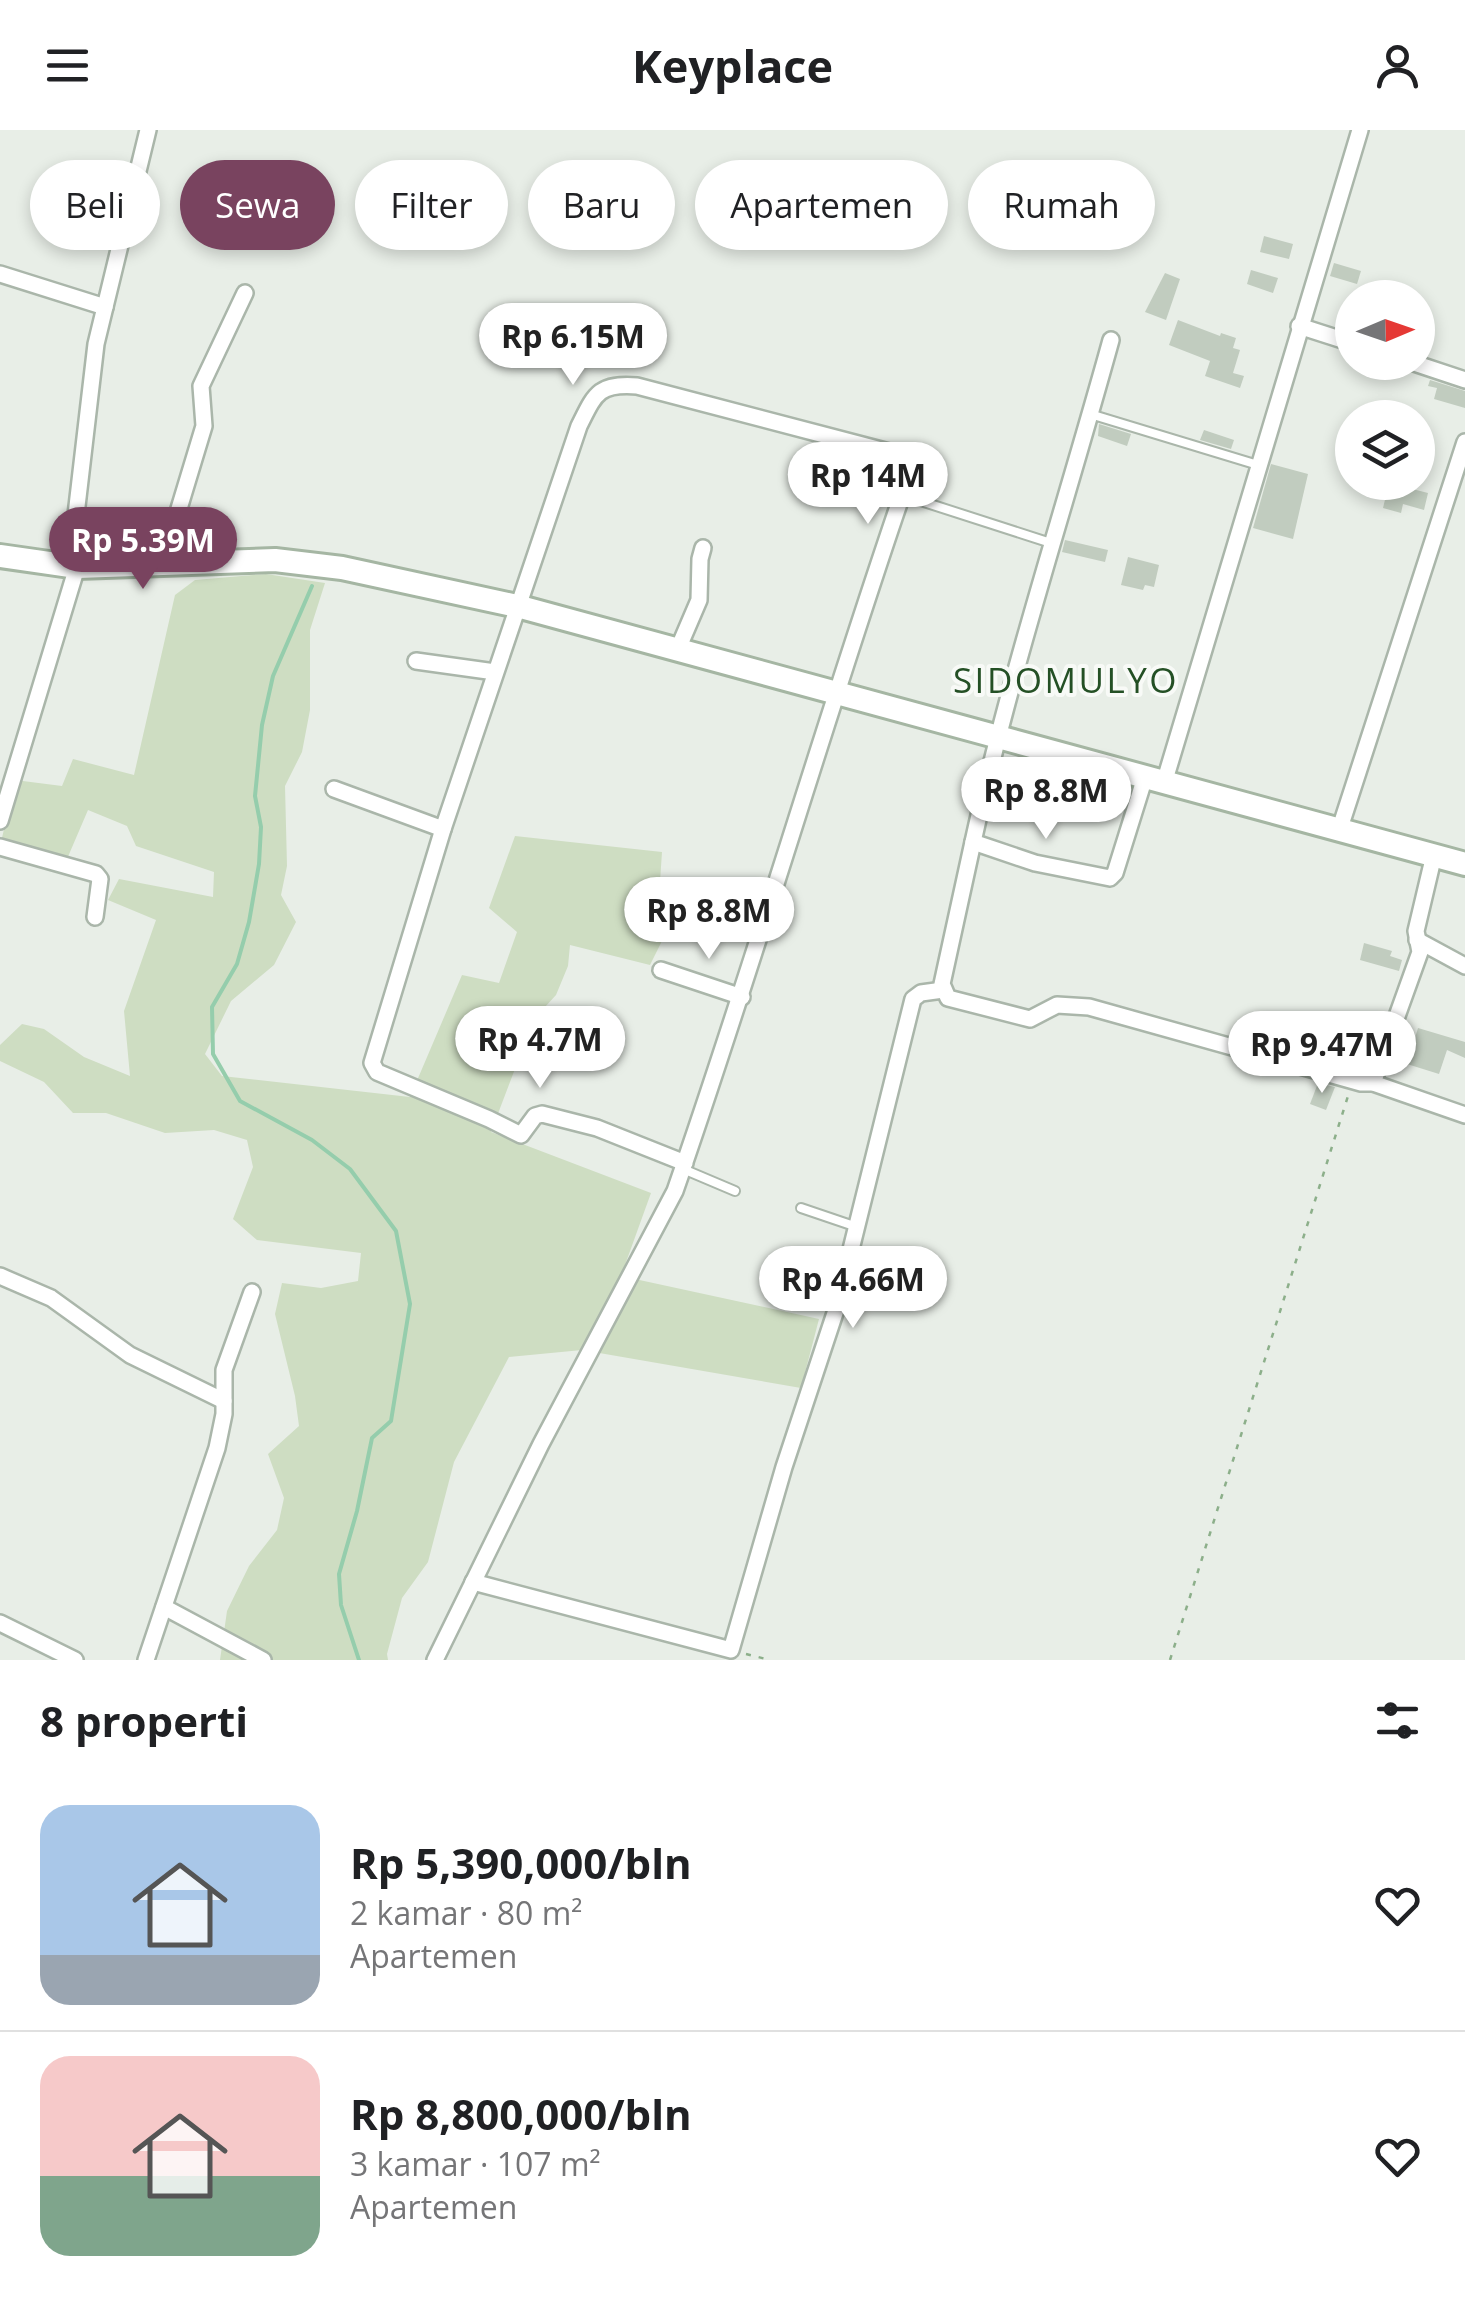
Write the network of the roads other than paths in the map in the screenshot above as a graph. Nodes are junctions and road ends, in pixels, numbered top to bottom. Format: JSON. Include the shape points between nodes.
{"nodes":[{"id":1,"x":148,"y":130,"type":"edge"},
{"id":2,"x":1360,"y":130,"type":"edge"},
{"id":3,"x":0,"y":274,"type":"edge"},
{"id":4,"x":245,"y":293,"type":"dead end"},
{"id":5,"x":105,"y":307,"type":"junction"},
{"id":6,"x":1299,"y":326,"type":"junction"},
{"id":7,"x":1335,"y":338,"type":"edge"},
{"id":8,"x":1111,"y":340,"type":"dead end"},
{"id":9,"x":1435,"y":370,"type":"edge"},
{"id":10,"x":1465,"y":380,"type":"edge"},
{"id":11,"x":1090,"y":414,"type":"junction"},
{"id":12,"x":1465,"y":442,"type":"edge"},
{"id":13,"x":1258,"y":465,"type":"junction"},
{"id":14,"x":902,"y":495,"type":"junction"},
{"id":15,"x":1054,"y":544,"type":"junction"},
{"id":16,"x":703,"y":548,"type":"dead end"},
{"id":17,"x":0,"y":556,"type":"edge"},
{"id":18,"x":162,"y":565,"type":"junction"},
{"id":19,"x":74,"y":566,"type":"junction"},
{"id":20,"x":517,"y":606,"type":"junction"},
{"id":21,"x":678,"y":649,"type":"junction"},
{"id":22,"x":416,"y":661,"type":"dead end"},
{"id":23,"x":495,"y":672,"type":"junction"},
{"id":24,"x":834,"y":694,"type":"junction"},
{"id":25,"x":997,"y":735,"type":"junction"},
{"id":26,"x":7,"y":774,"type":"edge"},
{"id":27,"x":1155,"y":780,"type":"junction"},
{"id":28,"x":334,"y":789,"type":"dead end"},
{"id":29,"x":0,"y":821,"type":"edge"},
{"id":30,"x":443,"y":829,"type":"junction"},
{"id":31,"x":1339,"y":831,"type":"junction"},
{"id":32,"x":973,"y":842,"type":"junction"},
{"id":33,"x":0,"y":846,"type":"edge"},
{"id":34,"x":1434,"y":855,"type":"junction"},
{"id":35,"x":1465,"y":864,"type":"edge"},
{"id":36,"x":95,"y":917,"type":"dead end"},
{"id":37,"x":1417,"y":940,"type":"junction"},
{"id":38,"x":1465,"y":966,"type":"edge"},
{"id":39,"x":661,"y":970,"type":"dead end"},
{"id":40,"x":942,"y":990,"type":"junction"},
{"id":41,"x":742,"y":997,"type":"junction"},
{"id":42,"x":1373,"y":1083,"type":"junction"},
{"id":43,"x":1465,"y":1115,"type":"edge"},
{"id":44,"x":684,"y":1166,"type":"junction"},
{"id":45,"x":736,"y":1192,"type":"dead end"},
{"id":46,"x":801,"y":1208,"type":"dead end"},
{"id":47,"x":857,"y":1227,"type":"junction"},
{"id":48,"x":0,"y":1276,"type":"edge"},
{"id":49,"x":252,"y":1292,"type":"dead end"},
{"id":50,"x":224,"y":1401,"type":"junction"},
{"id":51,"x":473,"y":1582,"type":"junction"},
{"id":52,"x":164,"y":1607,"type":"junction"},
{"id":53,"x":0,"y":1623,"type":"edge"},
{"id":54,"x":76,"y":1660,"type":"edge"},
{"id":55,"x":146,"y":1660,"type":"edge"},
{"id":56,"x":264,"y":1660,"type":"edge"},
{"id":57,"x":436,"y":1660,"type":"edge"}],
"edges":[{"from":1,"to":5,"type":"street"},
{"from":2,"to":6,"type":"street"},
{"from":3,"to":5,"type":"street"},
{"from":4,"to":18,"type":"street","via":[[201,386],[204,426]]},
{"from":5,"to":19,"type":"street"},
{"from":6,"to":7,"type":"street"},
{"from":6,"to":13,"type":"street"},
{"from":8,"to":11,"type":"street"},
{"from":9,"to":10,"type":"street"},
{"from":11,"to":13,"type":"lane"},
{"from":11,"to":15,"type":"street"},
{"from":12,"to":31,"type":"street"},
{"from":13,"to":27,"type":"street"},
{"from":14,"to":15,"type":"lane"},
{"from":14,"to":20,"type":"street","via":[[906,466],[888,452],[637,386],[605,388],[579,426]]},
{"from":14,"to":24,"type":"street"},
{"from":15,"to":25,"type":"street"},
{"from":16,"to":21,"type":"street","via":[[698,600]]},
{"from":17,"to":19,"type":"main road"},
{"from":18,"to":19,"type":"main road"},
{"from":18,"to":20,"type":"main road","via":[[296,562]]},
{"from":19,"to":26,"type":"street"},
{"from":20,"to":21,"type":"main road"},
{"from":20,"to":23,"type":"street"},
{"from":21,"to":24,"type":"main road"},
{"from":22,"to":23,"type":"street"},
{"from":23,"to":30,"type":"street"},
{"from":24,"to":25,"type":"main road"},
{"from":24,"to":41,"type":"street"},
{"from":25,"to":27,"type":"main road"},
{"from":25,"to":32,"type":"street"},
{"from":26,"to":29,"type":"street"},
{"from":27,"to":31,"type":"main road"},
{"from":27,"to":32,"type":"street","via":[[1110,878]]},
{"from":28,"to":30,"type":"street"},
{"from":30,"to":44,"type":"street","via":[[373,1068],[514,1134],[542,1114],[597,1128]]},
{"from":31,"to":34,"type":"main road"},
{"from":32,"to":40,"type":"street"},
{"from":33,"to":36,"type":"street","via":[[96,874]]},
{"from":34,"to":35,"type":"main road"},
{"from":34,"to":37,"type":"street"},
{"from":37,"to":38,"type":"street"},
{"from":37,"to":42,"type":"street","via":[[1418,958]]},
{"from":39,"to":41,"type":"street"},
{"from":40,"to":42,"type":"street","via":[[952,999],[1024,1018],[1057,1005],[1089,1008]]},
{"from":40,"to":47,"type":"street","via":[[913,998]]},
{"from":41,"to":44,"type":"street"},
{"from":42,"to":43,"type":"street"},
{"from":44,"to":45,"type":"lane"},
{"from":44,"to":51,"type":"street"},
{"from":46,"to":47,"type":"lane"},
{"from":47,"to":51,"type":"street","via":[[731,1650]]},
{"from":48,"to":50,"type":"street","via":[[51,1298],[130,1354]]},
{"from":49,"to":50,"type":"street","via":[[224,1370]]},
{"from":50,"to":52,"type":"street","via":[[216,1448]]},
{"from":51,"to":57,"type":"street"},
{"from":52,"to":55,"type":"street"},
{"from":52,"to":56,"type":"street"},
{"from":53,"to":54,"type":"street"}]}
